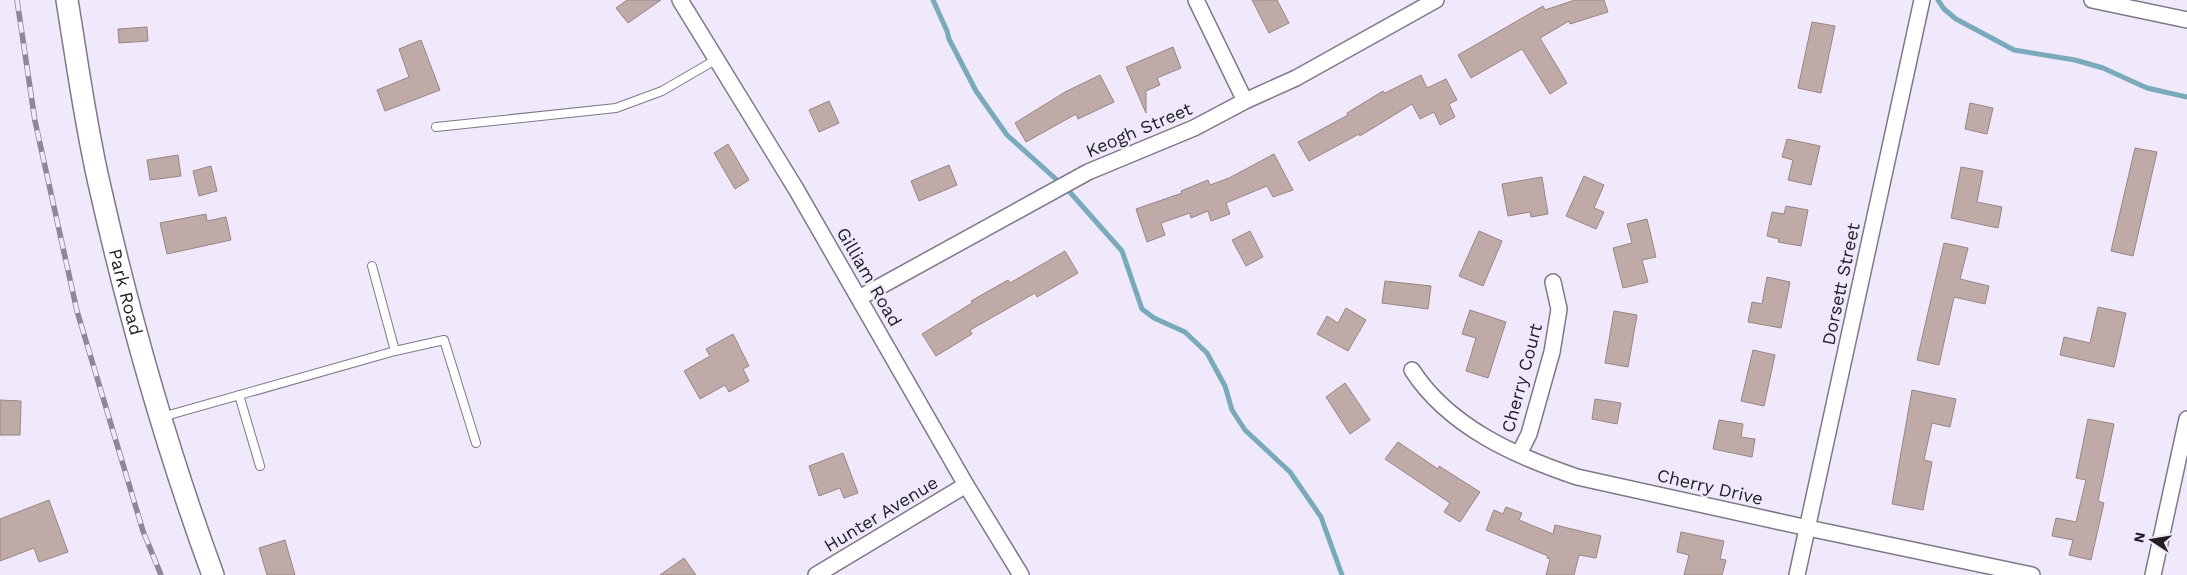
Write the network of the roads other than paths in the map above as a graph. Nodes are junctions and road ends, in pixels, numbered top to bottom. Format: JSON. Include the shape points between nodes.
{"nodes":[{"id":1,"x":68,"y":0,"type":"edge"},
{"id":2,"x":680,"y":0,"type":"edge"},
{"id":3,"x":1196,"y":0,"type":"edge"},
{"id":4,"x":1436,"y":0,"type":"edge"},
{"id":5,"x":1922,"y":0,"type":"edge"},
{"id":6,"x":2092,"y":0,"type":"edge"},
{"id":7,"x":2187,"y":20,"type":"edge"},
{"id":8,"x":717,"y":60,"type":"junction"},
{"id":9,"x":1245,"y":101,"type":"junction"},
{"id":10,"x":436,"y":127,"type":"dead end"},
{"id":11,"x":372,"y":266,"type":"dead end"},
{"id":12,"x":1553,"y":282,"type":"dead end"},
{"id":13,"x":859,"y":298,"type":"junction"},
{"id":14,"x":395,"y":351,"type":"junction"},
{"id":15,"x":1412,"y":370,"type":"dead end"},
{"id":16,"x":238,"y":395,"type":"junction"},
{"id":17,"x":160,"y":417,"type":"junction"},
{"id":18,"x":2187,"y":419,"type":"edge"},
{"id":19,"x":476,"y":443,"type":"dead end"},
{"id":20,"x":1520,"y":454,"type":"junction"},
{"id":21,"x":260,"y":466,"type":"dead end"},
{"id":22,"x":966,"y":485,"type":"junction"},
{"id":23,"x":1808,"y":528,"type":"junction"},
{"id":24,"x":213,"y":575,"type":"edge"},
{"id":25,"x":816,"y":575,"type":"edge"},
{"id":26,"x":1021,"y":575,"type":"edge"},
{"id":27,"x":1797,"y":575,"type":"edge"},
{"id":28,"x":2032,"y":575,"type":"edge"},
{"id":29,"x":2153,"y":575,"type":"edge"}],
"edges":[{"from":1,"to":17,"type":"street","name":"Park Road","via":[[98,181]]},
{"from":2,"to":8,"type":"street","name":"Gilliam Road"},
{"from":3,"to":9,"type":"street"},
{"from":4,"to":9,"type":"street","name":"Keogh Street","via":[[1296,78]]},
{"from":5,"to":23,"type":"street","name":"Dorsett Street"},
{"from":6,"to":7,"type":"street"},
{"from":8,"to":10,"type":"lane","via":[[662,91],[616,108]]},
{"from":8,"to":13,"type":"street","name":"Gilliam Road"},
{"from":9,"to":13,"type":"street","name":"Keogh Street","via":[[1194,128],[1088,172]]},
{"from":11,"to":14,"type":"lane"},
{"from":12,"to":20,"type":"street","name":"Cherry Court","via":[[1559,309],[1552,352],[1529,434]]},
{"from":13,"to":22,"type":"street","name":"Gilliam Road"},
{"from":14,"to":16,"type":"lane"},
{"from":14,"to":19,"type":"lane","via":[[444,340]]},
{"from":15,"to":20,"type":"street","name":"Cherry Drive","via":[[1434,399],[1455,417]]},
{"from":16,"to":17,"type":"lane"},
{"from":16,"to":21,"type":"lane"},
{"from":17,"to":24,"type":"street","name":"Park Road"},
{"from":18,"to":29,"type":"street"},
{"from":20,"to":23,"type":"street","name":"Cherry Drive","via":[[1577,477]]},
{"from":22,"to":25,"type":"street","name":"Hunter Avenue"},
{"from":22,"to":26,"type":"street","name":"Gilliam Road"},
{"from":23,"to":27,"type":"street","name":"Dorsett Street"},
{"from":23,"to":28,"type":"street","name":"Cherry Drive"}]}
